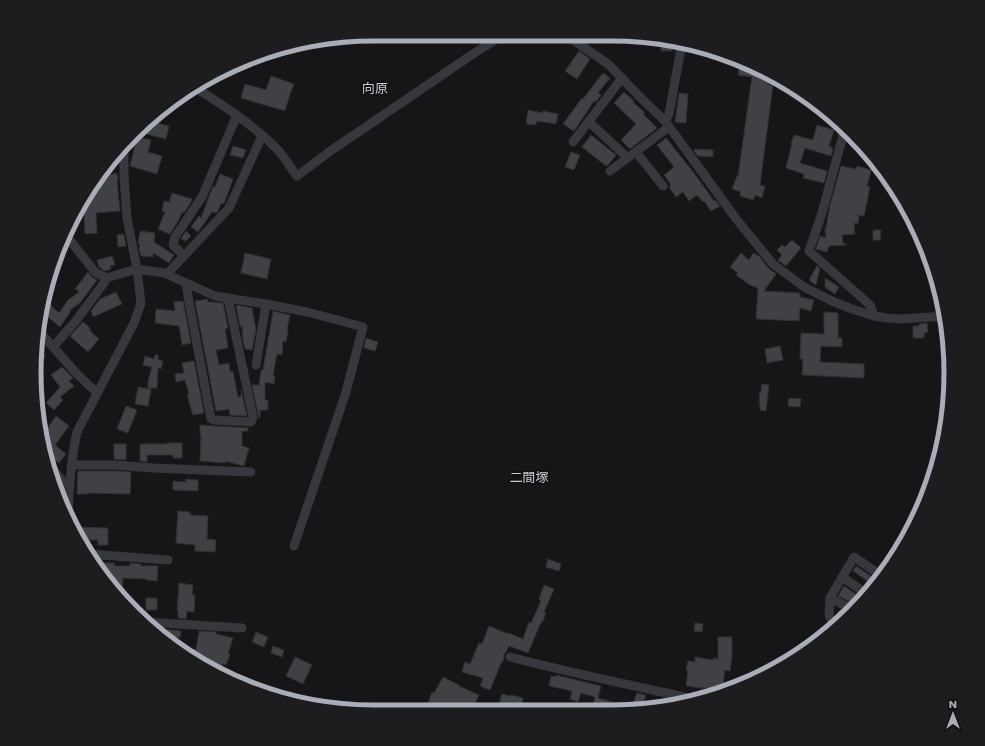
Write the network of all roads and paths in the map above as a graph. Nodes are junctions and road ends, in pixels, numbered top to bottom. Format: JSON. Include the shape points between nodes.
{"nodes":[{"id":1,"x":493,"y":41,"type":"edge"},
{"id":2,"x":576,"y":41,"type":"edge"},
{"id":3,"x":681,"y":48,"type":"edge"},
{"id":4,"x":622,"y":78,"type":"junction"},
{"id":5,"x":201,"y":89,"type":"edge"},
{"id":6,"x":237,"y":115,"type":"junction"},
{"id":7,"x":589,"y":122,"type":"junction"},
{"id":8,"x":667,"y":124,"type":"junction"},
{"id":9,"x":844,"y":135,"type":"edge"},
{"id":10,"x":262,"y":136,"type":"junction"},
{"id":11,"x":573,"y":142,"type":"dead end"},
{"id":12,"x":636,"y":152,"type":"junction"},
{"id":13,"x":124,"y":153,"type":"edge"},
{"id":14,"x":628,"y":158,"type":"junction"},
{"id":15,"x":610,"y":171,"type":"dead end"},
{"id":16,"x":663,"y":186,"type":"dead end"},
{"id":17,"x":69,"y":239,"type":"edge"},
{"id":18,"x":184,"y":256,"type":"junction"},
{"id":19,"x":137,"y":269,"type":"junction"},
{"id":20,"x":167,"y":274,"type":"junction"},
{"id":21,"x":106,"y":278,"type":"junction"},
{"id":22,"x":186,"y":283,"type":"junction"},
{"id":23,"x":228,"y":298,"type":"junction"},
{"id":24,"x":266,"y":304,"type":"junction"},
{"id":25,"x":874,"y":316,"type":"junction"},
{"id":26,"x":939,"y":316,"type":"edge"},
{"id":27,"x":43,"y":336,"type":"edge"},
{"id":28,"x":53,"y":347,"type":"junction"},
{"id":29,"x":256,"y":365,"type":"dead end"},
{"id":30,"x":97,"y":393,"type":"junction"},
{"id":31,"x":72,"y":464,"type":"junction"},
{"id":32,"x":251,"y":472,"type":"dead end"},
{"id":33,"x":57,"y":474,"type":"edge"},
{"id":34,"x":69,"y":489,"type":"junction"},
{"id":35,"x":68,"y":505,"type":"edge"},
{"id":36,"x":294,"y":546,"type":"dead end"},
{"id":37,"x":95,"y":555,"type":"edge"},
{"id":38,"x":168,"y":560,"type":"dead end"},
{"id":39,"x":877,"y":572,"type":"edge"},
{"id":40,"x":842,"y":578,"type":"junction"},
{"id":41,"x":863,"y":591,"type":"edge"},
{"id":42,"x":830,"y":598,"type":"junction"},
{"id":43,"x":848,"y":607,"type":"edge"},
{"id":44,"x":833,"y":621,"type":"edge"},
{"id":45,"x":153,"y":623,"type":"edge"},
{"id":46,"x":242,"y":628,"type":"dead end"},
{"id":47,"x":510,"y":657,"type":"dead end"},
{"id":48,"x":685,"y":697,"type":"edge"}],
"edges":[{"from":1,"to":10,"type":"street","via":[[296,176],[276,149]]},
{"from":2,"to":4,"type":"street","via":[[608,64]]},
{"from":3,"to":8,"type":"street"},
{"from":4,"to":7,"type":"street"},
{"from":4,"to":8,"type":"street"},
{"from":5,"to":6,"type":"street"},
{"from":6,"to":10,"type":"street"},
{"from":6,"to":18,"type":"street","via":[[202,197],[175,236],[173,245]]},
{"from":7,"to":11,"type":"street"},
{"from":7,"to":14,"type":"street"},
{"from":8,"to":12,"type":"street"},
{"from":8,"to":25,"type":"street","via":[[773,264],[804,287],[832,301]]},
{"from":9,"to":25,"type":"street","via":[[809,251],[870,305]]},
{"from":10,"to":18,"type":"street","via":[[229,208]]},
{"from":12,"to":14,"type":"street"},
{"from":12,"to":16,"type":"street"},
{"from":13,"to":19,"type":"street","via":[[127,218]]},
{"from":14,"to":15,"type":"street"},
{"from":17,"to":21,"type":"street","via":[[95,272]]},
{"from":18,"to":20,"type":"street"},
{"from":19,"to":20,"type":"street"},
{"from":19,"to":21,"type":"street"},
{"from":19,"to":30,"type":"street","via":[[141,303],[119,354]]},
{"from":20,"to":22,"type":"street"},
{"from":21,"to":28,"type":"street","via":[[79,317]]},
{"from":22,"to":23,"type":"street","via":[[215,296]]},
{"from":22,"to":23,"type":"street","via":[[211,418],[251,422],[253,417]]},
{"from":23,"to":24,"type":"street"},
{"from":24,"to":29,"type":"street"},
{"from":24,"to":36,"type":"street","via":[[363,327],[346,392]]},
{"from":25,"to":26,"type":"street","via":[[901,319]]},
{"from":27,"to":28,"type":"street"},
{"from":28,"to":30,"type":"street"},
{"from":30,"to":31,"type":"street","via":[[77,432]]},
{"from":31,"to":32,"type":"street"},
{"from":31,"to":34,"type":"street"},
{"from":33,"to":34,"type":"street"},
{"from":34,"to":35,"type":"street"},
{"from":37,"to":38,"type":"street"},
{"from":39,"to":40,"type":"street","via":[[854,557]]},
{"from":40,"to":41,"type":"street"},
{"from":40,"to":42,"type":"street"},
{"from":42,"to":43,"type":"street"},
{"from":42,"to":44,"type":"street","via":[[829,614]]},
{"from":45,"to":46,"type":"street"},
{"from":47,"to":48,"type":"street"}]}
